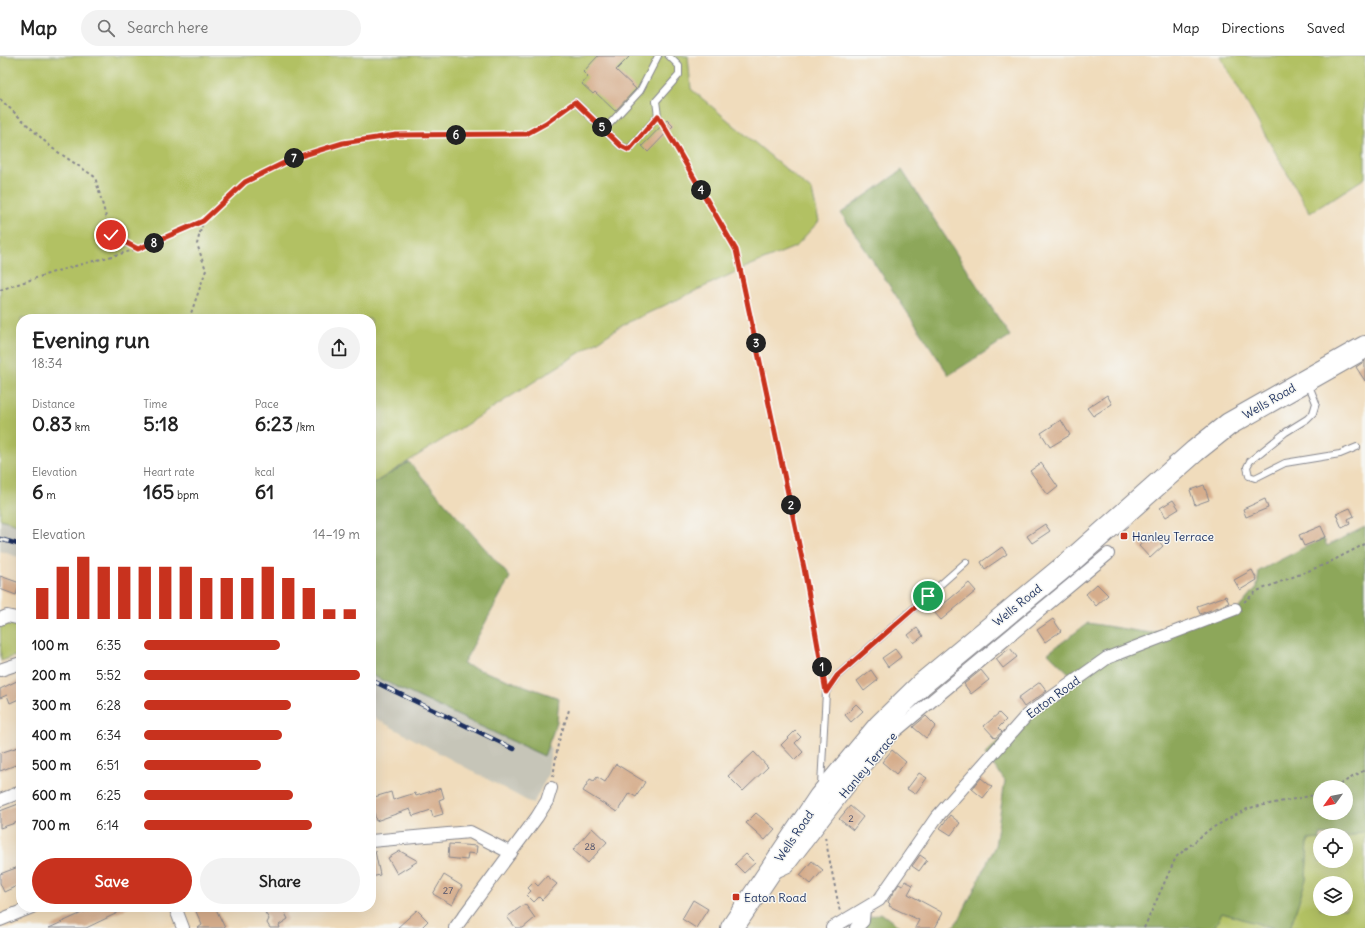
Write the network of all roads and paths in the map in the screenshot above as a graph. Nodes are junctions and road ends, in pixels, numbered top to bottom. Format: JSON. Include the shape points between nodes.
{"nodes":[{"id":1,"x":658,"y":56,"type":"edge"},
{"id":2,"x":669,"y":56,"type":"edge"},
{"id":3,"x":0,"y":99,"type":"edge"},
{"id":4,"x":575,"y":102,"type":"joint"},
{"id":5,"x":658,"y":116,"type":"junction"},
{"id":6,"x":604,"y":130,"type":"junction"},
{"id":7,"x":203,"y":221,"type":"junction"},
{"id":8,"x":138,"y":249,"type":"junction"},
{"id":9,"x":0,"y":290,"type":"edge"},
{"id":10,"x":191,"y":314,"type":"edge"},
{"id":11,"x":1365,"y":348,"type":"edge"},
{"id":12,"x":1306,"y":380,"type":"junction"},
{"id":13,"x":1356,"y":448,"type":"dead end"},
{"id":14,"x":1365,"y":544,"type":"edge"},
{"id":15,"x":1108,"y":554,"type":"dead end"},
{"id":16,"x":966,"y":562,"type":"dead end"},
{"id":17,"x":1235,"y":609,"type":"joint"},
{"id":18,"x":16,"y":618,"type":"edge"},
{"id":19,"x":0,"y":619,"type":"edge"},
{"id":20,"x":16,"y":665,"type":"edge"},
{"id":21,"x":0,"y":670,"type":"edge"},
{"id":22,"x":826,"y":692,"type":"junction"},
{"id":23,"x":569,"y":710,"type":"dead end"},
{"id":24,"x":1365,"y":770,"type":"edge"},
{"id":25,"x":1347,"y":780,"type":"edge"},
{"id":26,"x":551,"y":788,"type":"joint"},
{"id":27,"x":16,"y":794,"type":"edge"},
{"id":28,"x":1313,"y":795,"type":"edge"},
{"id":29,"x":820,"y":797,"type":"junction"},
{"id":30,"x":0,"y":800,"type":"edge"},
{"id":31,"x":822,"y":822,"type":"junction"},
{"id":32,"x":376,"y":841,"type":"edge"},
{"id":33,"x":512,"y":852,"type":"junction"},
{"id":34,"x":768,"y":875,"type":"junction"},
{"id":35,"x":864,"y":909,"type":"junction"},
{"id":36,"x":20,"y":912,"type":"edge"},
{"id":37,"x":177,"y":912,"type":"edge"},
{"id":38,"x":0,"y":920,"type":"edge"},
{"id":39,"x":837,"y":925,"type":"edge"},
{"id":40,"x":183,"y":928,"type":"edge"},
{"id":41,"x":455,"y":928,"type":"edge"},
{"id":42,"x":732,"y":928,"type":"edge"},
{"id":43,"x":856,"y":928,"type":"edge"},
{"id":44,"x":1144,"y":928,"type":"edge"}],
"edges":[{"from":1,"to":6,"type":"lane","via":[[640,90]]},
{"from":2,"to":5,"type":"lane","via":[[680,66],[679,75],[656,101]]},
{"from":3,"to":8,"type":"path","via":[[52,148],[96,177],[111,235]]},
{"from":4,"to":6,"type":"lane"},
{"from":4,"to":7,"type":"path","via":[[526,134],[396,135],[343,143],[294,158],[245,182]]},
{"from":5,"to":6,"type":"lane","via":[[629,150]]},
{"from":5,"to":22,"type":"path","via":[[736,250],[804,568]]},
{"from":7,"to":8,"type":"path"},
{"from":7,"to":10,"type":"path","via":[[197,244],[206,270]]},
{"from":8,"to":9,"type":"path"},
{"from":11,"to":12,"type":"highway","name":"Wells Road"},
{"from":12,"to":13,"type":"lane","via":[[1316,403],[1313,413],[1250,461],[1247,467],[1249,476],[1255,478],[1285,463],[1340,454]]},
{"from":12,"to":29,"type":"highway","name":"Wells Road","via":[[1229,424],[922,684],[880,725]]},
{"from":14,"to":17,"type":"path","via":[[1326,564],[1257,591]]},
{"from":15,"to":31,"type":"street","name":"Hanley Terrace","via":[[893,733]]},
{"from":16,"to":22,"type":"lane","via":[[837,676]]},
{"from":17,"to":35,"type":"street","name":"Eaton Road","via":[[1107,658],[1027,715],[936,818],[879,900]]},
{"from":18,"to":19,"type":"street","via":[[7,616]]},
{"from":20,"to":21,"type":"street"},
{"from":22,"to":29,"type":"lane"},
{"from":23,"to":26,"type":"path","via":[[558,744]]},
{"from":24,"to":25,"type":"path"},
{"from":26,"to":33,"type":"street","via":[[547,801]]},
{"from":27,"to":30,"type":"street"},
{"from":28,"to":44,"type":"path","via":[[1249,808],[1210,829],[1176,857]]},
{"from":29,"to":34,"type":"highway","name":"Wells Road"},
{"from":31,"to":34,"type":"street","name":"Hanley Terrace","via":[[788,866]]},
{"from":31,"to":39,"type":"path"},
{"from":32,"to":33,"type":"street","via":[[470,832]]},
{"from":33,"to":41,"type":"street"},
{"from":34,"to":42,"type":"highway","name":"Wells Road"},
{"from":35,"to":39,"type":"street","name":"Eaton Road"},
{"from":35,"to":43,"type":"street","via":[[863,921]]},
{"from":36,"to":38,"type":"street"},
{"from":37,"to":40,"type":"street"}]}
